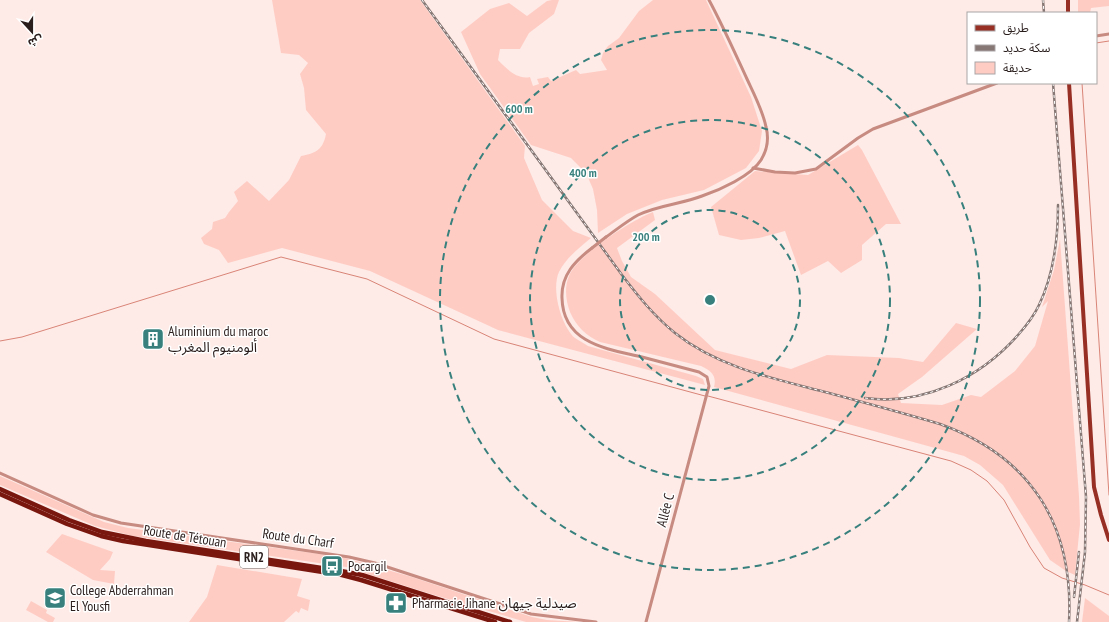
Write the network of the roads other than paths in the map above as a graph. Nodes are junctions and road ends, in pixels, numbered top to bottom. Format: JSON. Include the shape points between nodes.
{"nodes":[{"id":1,"x":709,"y":0,"type":"edge"},
{"id":2,"x":1068,"y":0,"type":"edge"},
{"id":3,"x":1068,"y":12,"type":"edge"},
{"id":4,"x":1109,"y":34,"type":"edge"},
{"id":5,"x":1097,"y":36,"type":"edge"},
{"id":6,"x":994,"y":84,"type":"edge"},
{"id":7,"x":1069,"y":84,"type":"edge"},
{"id":8,"x":753,"y":168,"type":"junction"},
{"id":9,"x":0,"y":473,"type":"edge"},
{"id":10,"x":0,"y":489,"type":"edge"},
{"id":11,"x":0,"y":494,"type":"edge"},
{"id":12,"x":1109,"y":540,"type":"edge"},
{"id":13,"x":495,"y":622,"type":"edge"},
{"id":14,"x":510,"y":622,"type":"edge"},
{"id":15,"x":596,"y":622,"type":"edge"},
{"id":16,"x":646,"y":622,"type":"edge"}],
"edges":[{"from":1,"to":8,"type":"street","via":[[753,91],[766,127],[766,147],[761,159]]},
{"from":2,"to":3,"type":"main road"},
{"from":4,"to":5,"type":"street"},
{"from":6,"to":8,"type":"street","via":[[873,129],[816,169],[795,173]]},
{"from":7,"to":12,"type":"main road","via":[[1094,487]]},
{"from":8,"to":16,"type":"street","name":"Allée C","bridge":true,"via":[[740,178],[709,193],[639,214],[629,220],[573,264],[563,286],[564,311],[573,329],[586,341],[605,349],[699,372],[707,377],[709,386]]},
{"from":9,"to":15,"type":"street","name":"Route du Charf","via":[[108,520],[349,557],[375,563],[531,614]]},
{"from":10,"to":14,"type":"highway","name":"Route de Tétouan","number":"RN2","via":[[102,532],[341,571]]},
{"from":11,"to":13,"type":"highway","name":"Route de Tétouan","number":"RN2","via":[[101,536],[143,545],[342,575]]}]}
